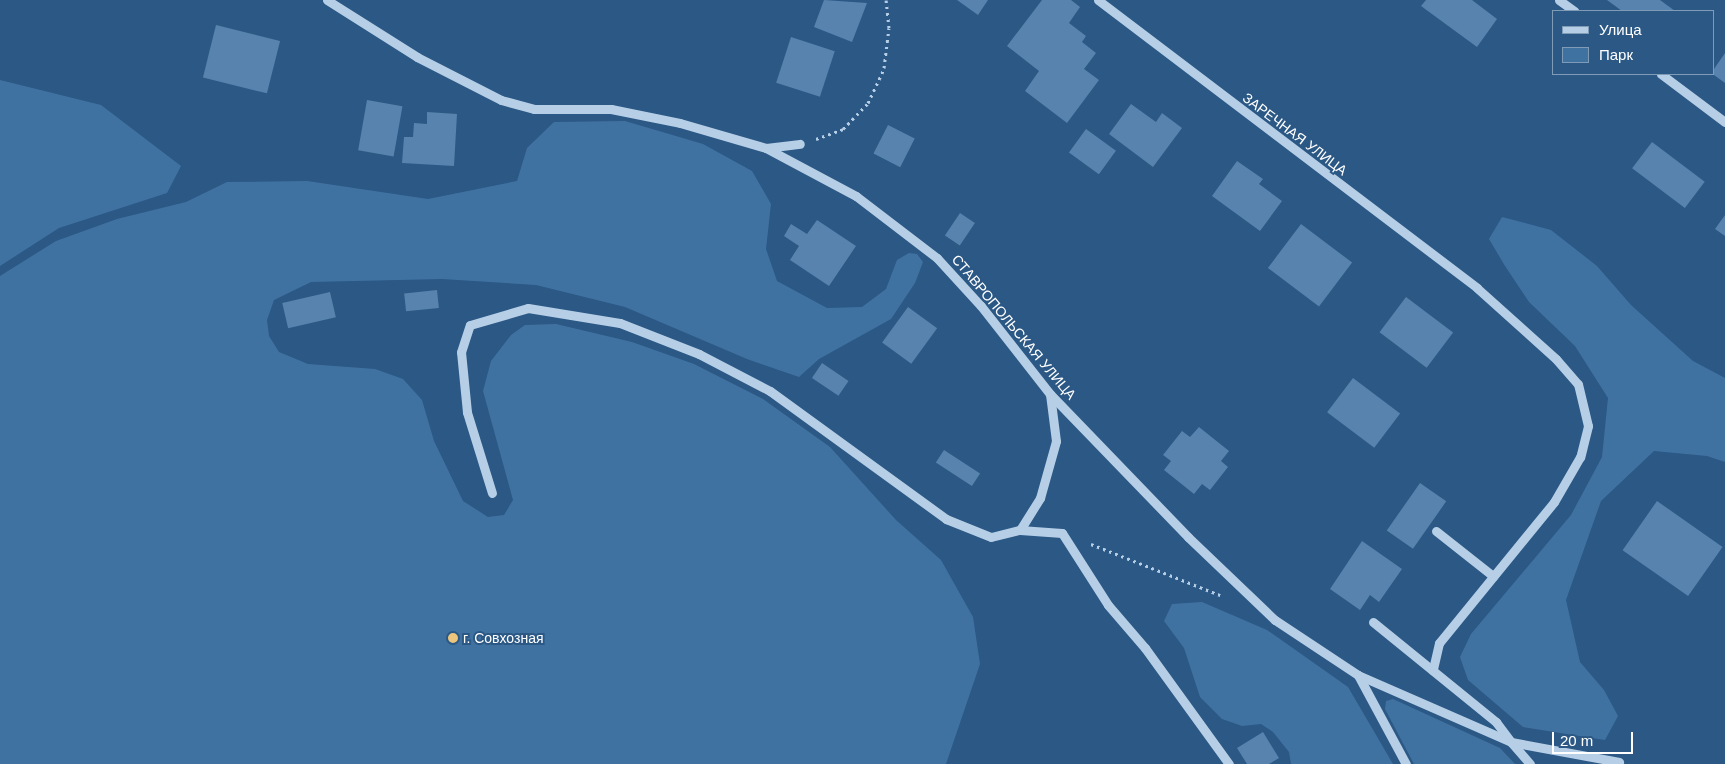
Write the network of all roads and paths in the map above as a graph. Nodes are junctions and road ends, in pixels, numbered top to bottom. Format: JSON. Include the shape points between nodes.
{"nodes":[{"id":1,"x":327,"y":0,"type":"edge"},
{"id":2,"x":886,"y":0,"type":"edge"},
{"id":3,"x":1098,"y":0,"type":"edge"},
{"id":4,"x":1559,"y":0,"type":"edge"},
{"id":5,"x":1573,"y":10,"type":"edge"},
{"id":6,"x":1662,"y":75,"type":"edge"},
{"id":7,"x":1725,"y":122,"type":"edge"},
{"id":8,"x":800,"y":144,"type":"joint"},
{"id":9,"x":766,"y":148,"type":"junction"},
{"id":10,"x":1050,"y":394,"type":"junction"},
{"id":11,"x":492,"y":494,"type":"dead end"},
{"id":12,"x":1020,"y":530,"type":"junction"},
{"id":13,"x":1436,"y":531,"type":"dead end"},
{"id":14,"x":1062,"y":533,"type":"junction"},
{"id":15,"x":1493,"y":576,"type":"junction"},
{"id":16,"x":1226,"y":598,"type":"dead end"},
{"id":17,"x":1373,"y":622,"type":"dead end"},
{"id":18,"x":1433,"y":670,"type":"junction"},
{"id":19,"x":1358,"y":675,"type":"junction"},
{"id":20,"x":1511,"y":742,"type":"junction"},
{"id":21,"x":1619,"y":762,"type":"dead end"},
{"id":22,"x":1229,"y":764,"type":"edge"},
{"id":23,"x":1406,"y":764,"type":"edge"},
{"id":24,"x":1530,"y":764,"type":"edge"}],
"edges":[{"from":1,"to":9,"type":"street","name":"СТАВРОПОЛЬСКАЯ УЛИЦА","via":[[417,57],[501,100],[534,110],[611,109],[680,123]]},
{"from":2,"to":8,"type":"path","via":[[889,28],[884,68],[868,104],[843,130]]},
{"from":3,"to":15,"type":"street","name":"ЗАРЕЧНАЯ УЛИЦА","via":[[1477,288],[1556,359],[1578,384],[1588,426],[1580,457],[1554,502]]},
{"from":4,"to":5,"type":"street"},
{"from":6,"to":7,"type":"street"},
{"from":8,"to":9,"type":"street"},
{"from":9,"to":10,"type":"street","name":"СТАВРОПОЛЬСКАЯ УЛИЦА","via":[[856,196],[936,258],[981,306]]},
{"from":10,"to":12,"type":"street","via":[[1056,441],[1040,498]]},
{"from":10,"to":19,"type":"street","name":"СТАВРОПОЛЬСКАЯ УЛИЦА","via":[[1188,537],[1275,620]]},
{"from":11,"to":12,"type":"street","via":[[467,412],[461,352],[470,325],[528,308],[620,323],[700,354],[770,391],[946,519],[991,537]]},
{"from":12,"to":14,"type":"street"},
{"from":13,"to":15,"type":"street"},
{"from":14,"to":16,"type":"path"},
{"from":14,"to":22,"type":"street","via":[[1108,605],[1145,648]]},
{"from":15,"to":18,"type":"street","name":"ЗАРЕЧНАЯ УЛИЦА","via":[[1439,643]]},
{"from":17,"to":18,"type":"street"},
{"from":18,"to":20,"type":"street","via":[[1496,722]]},
{"from":19,"to":20,"type":"street","name":"СТАВРОПОЛЬСКАЯ УЛИЦА"},
{"from":19,"to":23,"type":"street"},
{"from":20,"to":21,"type":"street"},
{"from":20,"to":24,"type":"street","name":"СТАВРОПОЛЬСКАЯ УЛИЦА"}]}
